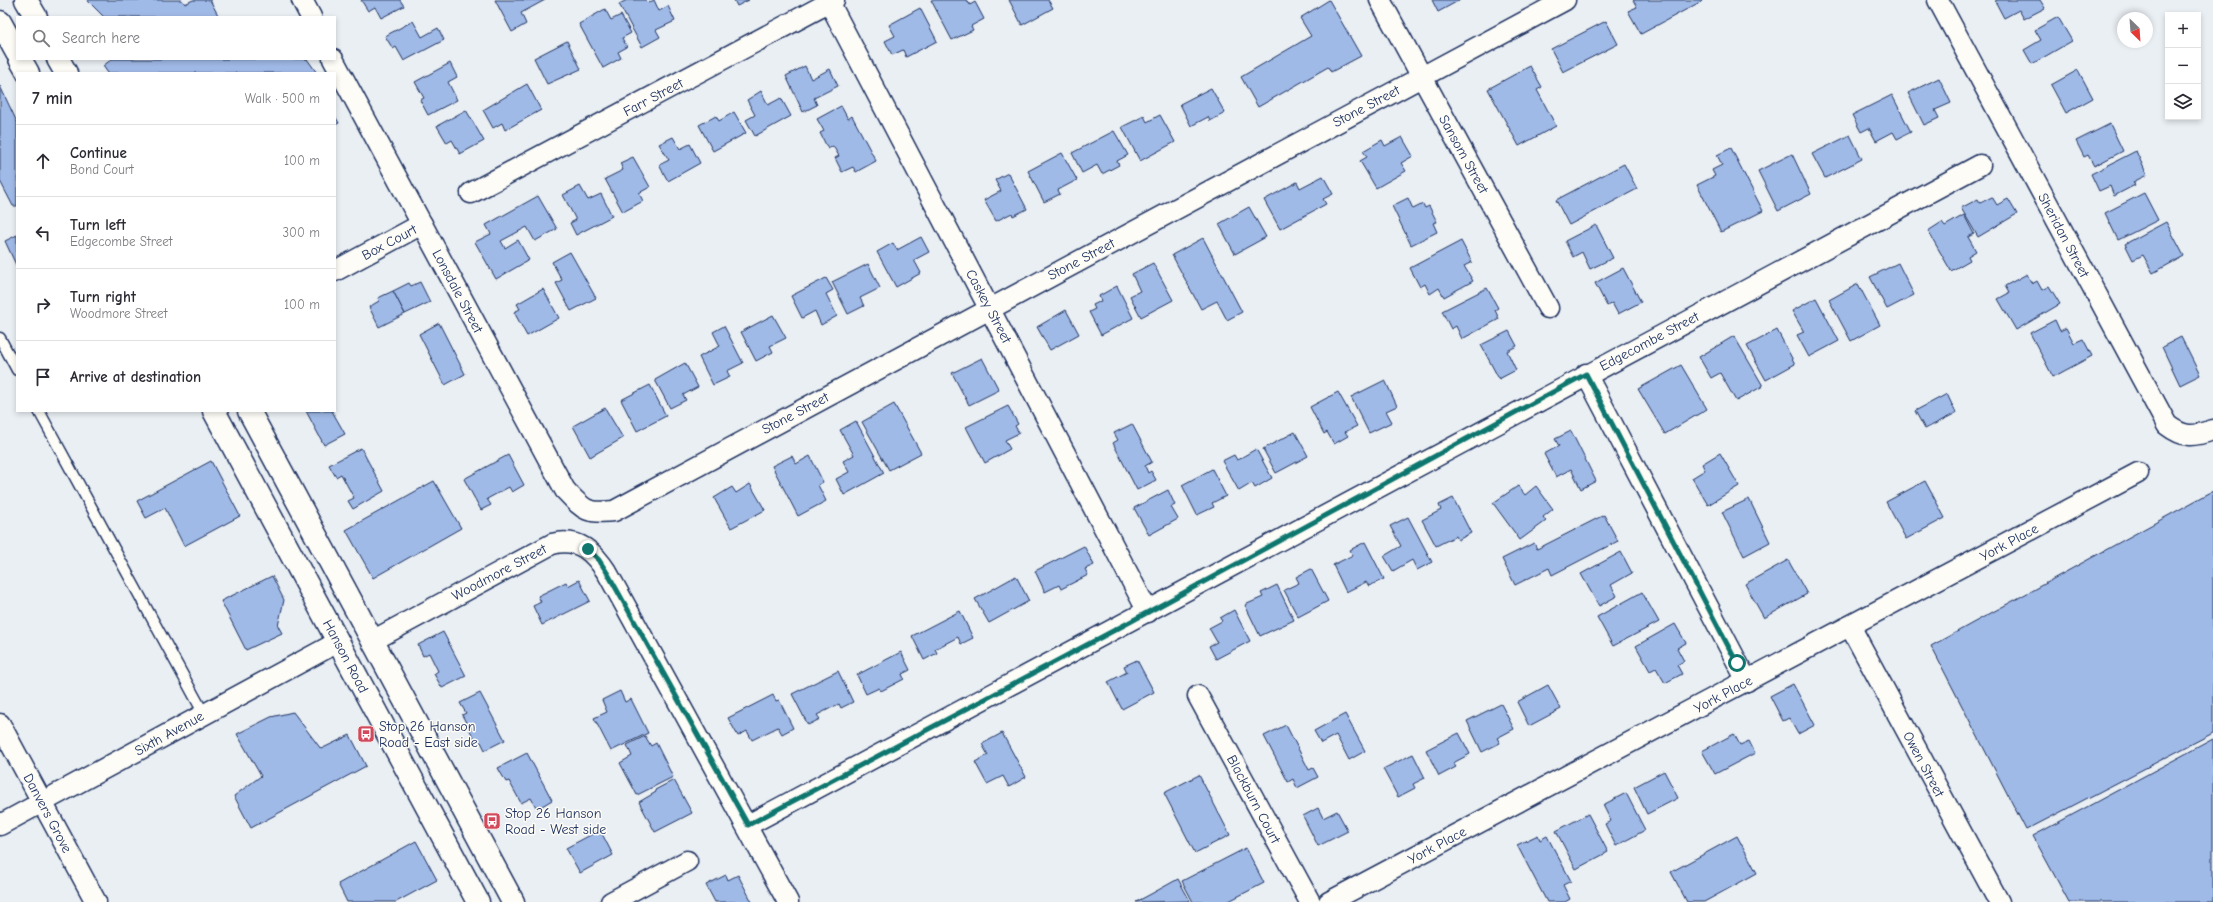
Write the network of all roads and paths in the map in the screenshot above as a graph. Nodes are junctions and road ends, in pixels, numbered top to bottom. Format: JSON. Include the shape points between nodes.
{"nodes":[{"id":1,"x":26,"y":0,"type":"edge"},
{"id":2,"x":302,"y":0,"type":"edge"},
{"id":3,"x":1380,"y":0,"type":"edge"},
{"id":4,"x":1564,"y":0,"type":"edge"},
{"id":5,"x":1938,"y":0,"type":"edge"},
{"id":6,"x":831,"y":1,"type":"edge"},
{"id":7,"x":35,"y":16,"type":"edge"},
{"id":8,"x":310,"y":16,"type":"edge"},
{"id":9,"x":0,"y":22,"type":"edge"},
{"id":10,"x":13,"y":48,"type":"edge"},
{"id":11,"x":20,"y":60,"type":"edge"},
{"id":12,"x":59,"y":60,"type":"edge"},
{"id":13,"x":335,"y":60,"type":"edge"},
{"id":14,"x":27,"y":72,"type":"edge"},
{"id":15,"x":65,"y":72,"type":"edge"},
{"id":16,"x":1421,"y":76,"type":"junction"},
{"id":17,"x":1980,"y":165,"type":"dead end"},
{"id":18,"x":471,"y":193,"type":"dead end"},
{"id":19,"x":422,"y":224,"type":"junction"},
{"id":20,"x":336,"y":269,"type":"edge"},
{"id":21,"x":990,"y":308,"type":"junction"},
{"id":22,"x":1548,"y":308,"type":"dead end"},
{"id":23,"x":0,"y":338,"type":"edge"},
{"id":24,"x":16,"y":368,"type":"edge"},
{"id":25,"x":1586,"y":374,"type":"junction"},
{"id":26,"x":40,"y":412,"type":"edge"},
{"id":27,"x":215,"y":412,"type":"edge"},
{"id":28,"x":250,"y":412,"type":"edge"},
{"id":29,"x":2213,"y":430,"type":"edge"},
{"id":30,"x":2138,"y":473,"type":"dead end"},
{"id":31,"x":595,"y":513,"type":"joint"},
{"id":32,"x":1148,"y":612,"type":"junction"},
{"id":33,"x":1850,"y":626,"type":"junction"},
{"id":34,"x":372,"y":641,"type":"junction"},
{"id":35,"x":338,"y":642,"type":"junction"},
{"id":36,"x":1747,"y":681,"type":"junction"},
{"id":37,"x":1198,"y":696,"type":"dead end"},
{"id":38,"x":204,"y":714,"type":"junction"},
{"id":39,"x":0,"y":724,"type":"edge"},
{"id":40,"x":42,"y":802,"type":"junction"},
{"id":41,"x":0,"y":825,"type":"edge"},
{"id":42,"x":748,"y":825,"type":"junction"},
{"id":43,"x":687,"y":861,"type":"dead end"},
{"id":44,"x":96,"y":902,"type":"edge"},
{"id":45,"x":478,"y":902,"type":"edge"},
{"id":46,"x":513,"y":902,"type":"edge"},
{"id":47,"x":611,"y":902,"type":"edge"},
{"id":48,"x":788,"y":902,"type":"edge"},
{"id":49,"x":1310,"y":902,"type":"edge"},
{"id":50,"x":1329,"y":902,"type":"edge"},
{"id":51,"x":1999,"y":902,"type":"edge"}],
"edges":[{"from":1,"to":7,"type":"main road"},
{"from":2,"to":8,"type":"street"},
{"from":3,"to":16,"type":"street","name":"Sansom Street"},
{"from":4,"to":16,"type":"street","name":"Stone Street"},
{"from":5,"to":29,"type":"street","name":"Sheridan Street","via":[[2166,425],[2183,435],[2196,436]]},
{"from":6,"to":18,"type":"street","name":"Farr Street"},
{"from":6,"to":21,"type":"street","name":"Caskey Street"},
{"from":9,"to":10,"type":"main road"},
{"from":11,"to":14,"type":"main road"},
{"from":12,"to":15,"type":"main road"},
{"from":13,"to":19,"type":"street","name":"Lonsdale Street"},
{"from":16,"to":21,"type":"street","name":"Stone Street"},
{"from":16,"to":22,"type":"street","name":"Sansom Street"},
{"from":17,"to":25,"type":"street","name":"Edgecombe Street"},
{"from":19,"to":20,"type":"street","name":"Box Court"},
{"from":19,"to":31,"type":"street","name":"Lonsdale Street","via":[[565,490],[579,505]]},
{"from":21,"to":31,"type":"street","name":"Stone Street","via":[[614,511]]},
{"from":21,"to":32,"type":"street","name":"Caskey Street"},
{"from":23,"to":24,"type":"lane"},
{"from":25,"to":32,"type":"street","name":"Edgecombe Street"},
{"from":25,"to":36,"type":"street"},
{"from":26,"to":38,"type":"lane"},
{"from":27,"to":35,"type":"main road","name":"Hanson Road"},
{"from":28,"to":34,"type":"main road"},
{"from":30,"to":33,"type":"street","name":"York Place"},
{"from":32,"to":42,"type":"street","name":"Edgecombe Street"},
{"from":33,"to":36,"type":"street","name":"York Place"},
{"from":33,"to":51,"type":"street","name":"Owen Street"},
{"from":34,"to":35,"type":"main road"},
{"from":34,"to":42,"type":"street","name":"Woodmore Street","via":[[552,544],[579,544],[599,560],[608,574]]},
{"from":34,"to":46,"type":"main road"},
{"from":35,"to":38,"type":"street","name":"Sixth Avenue"},
{"from":35,"to":45,"type":"main road","name":"Hanson Road"},
{"from":36,"to":50,"type":"street","name":"York Place"},
{"from":37,"to":49,"type":"street","name":"Blackburn Court"},
{"from":38,"to":40,"type":"street","name":"Sixth Avenue"},
{"from":39,"to":40,"type":"street","name":"Danvers Grove"},
{"from":40,"to":41,"type":"street","name":"Sixth Avenue"},
{"from":40,"to":44,"type":"street","name":"Danvers Grove"},
{"from":42,"to":48,"type":"street","name":"Woodmore Street"},
{"from":43,"to":47,"type":"street"}]}
